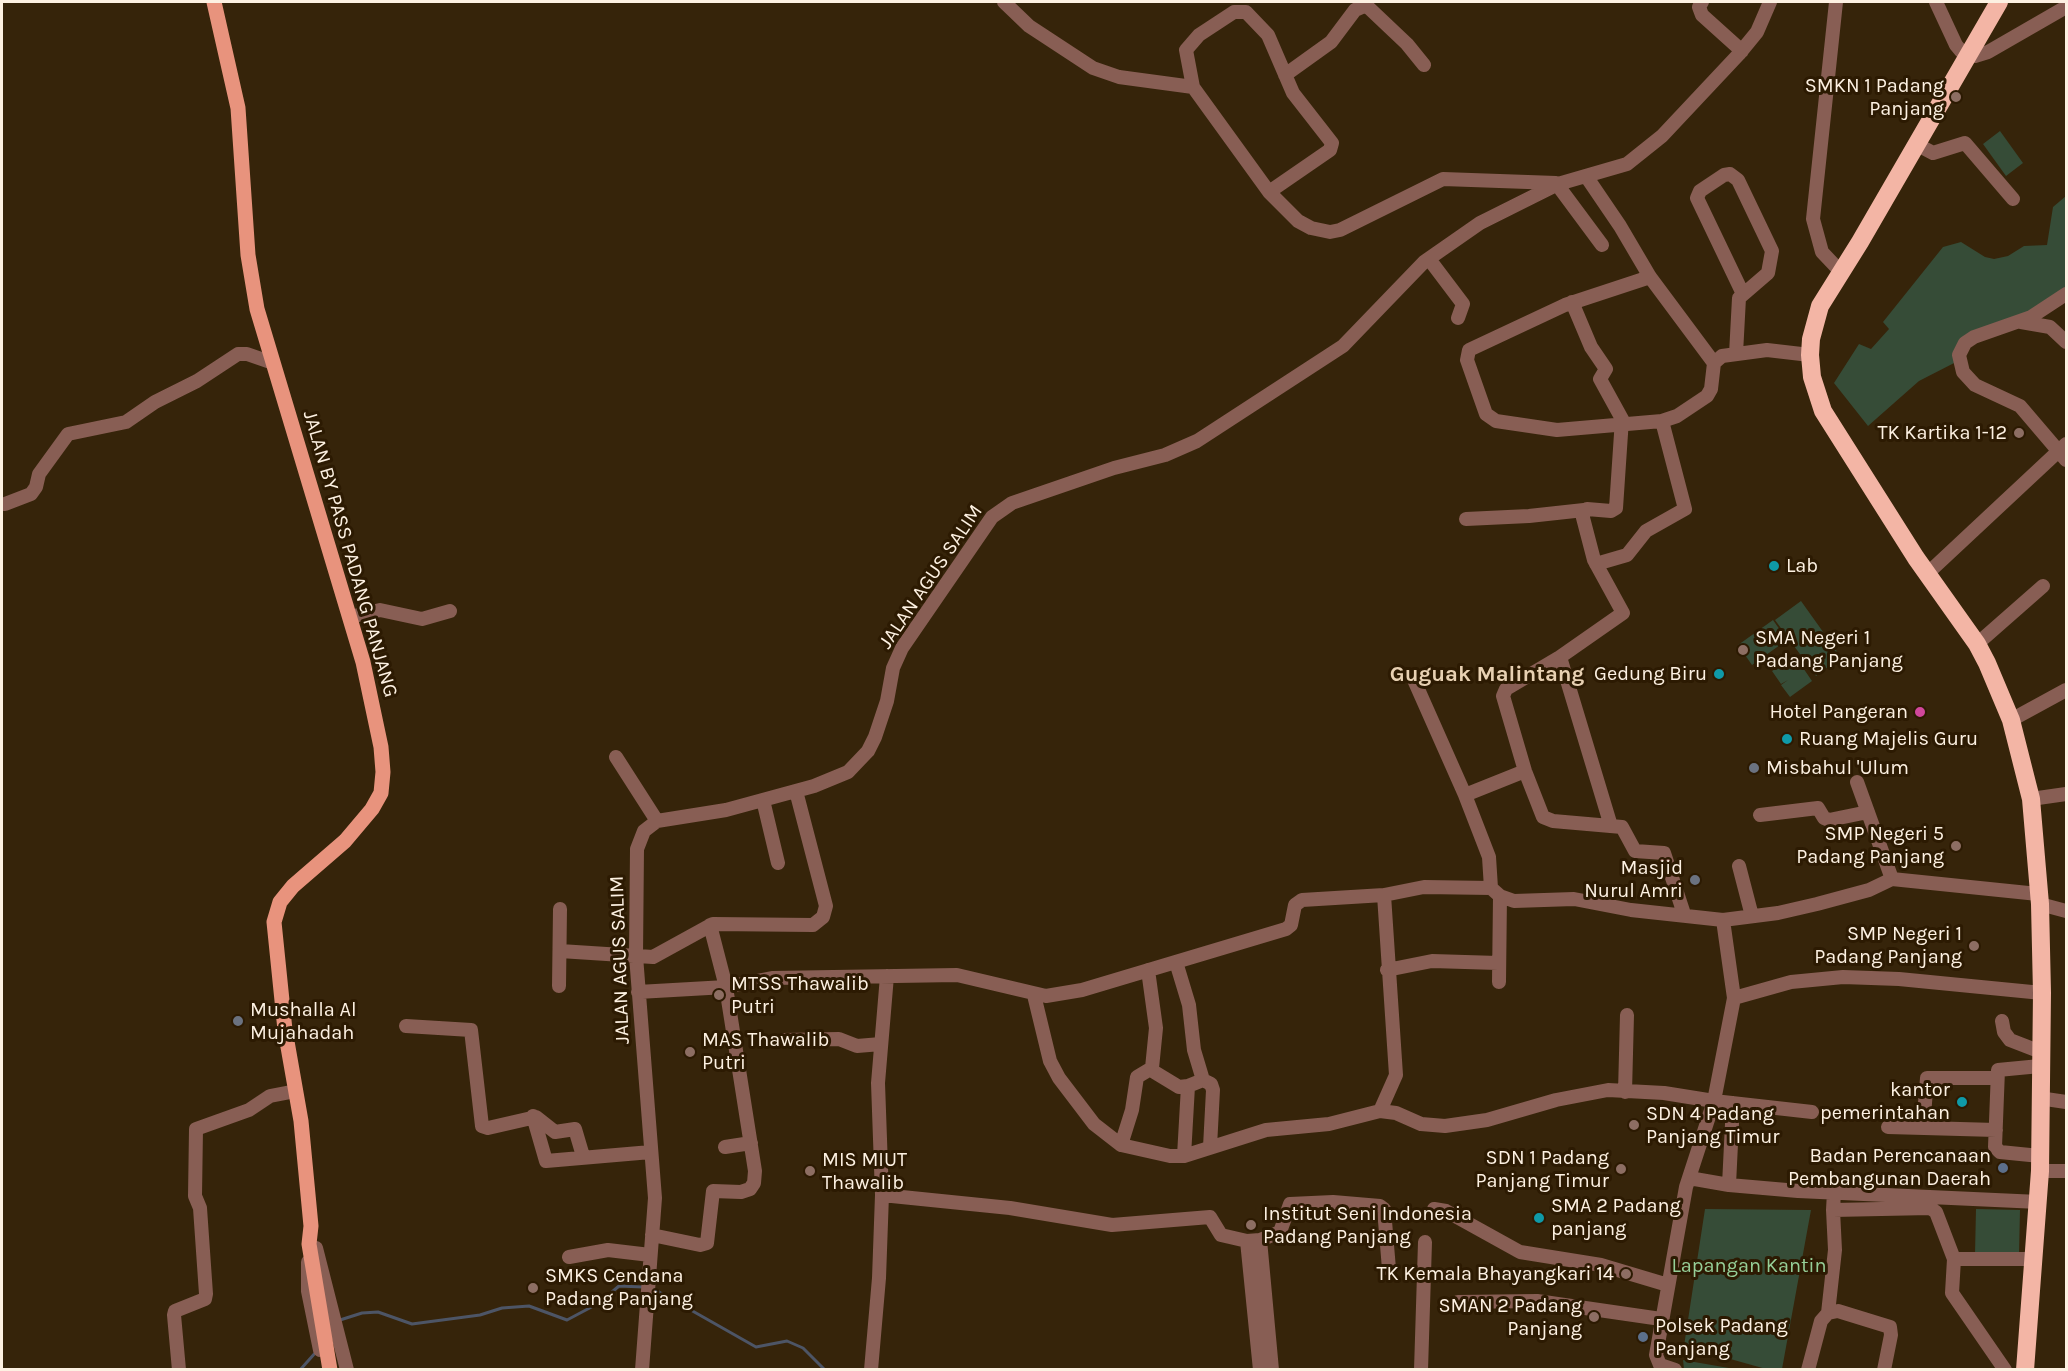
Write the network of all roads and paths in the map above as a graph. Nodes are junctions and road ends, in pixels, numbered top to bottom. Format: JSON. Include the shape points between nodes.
{"nodes":[{"id":1,"x":214,"y":2,"type":"edge"},
{"id":2,"x":1004,"y":2,"type":"edge"},
{"id":3,"x":1702,"y":2,"type":"edge"},
{"id":4,"x":1770,"y":2,"type":"edge"},
{"id":5,"x":1836,"y":2,"type":"edge"},
{"id":6,"x":1936,"y":2,"type":"edge"},
{"id":7,"x":1999,"y":2,"type":"edge"},
{"id":8,"x":2067,"y":7,"type":"edge"},
{"id":9,"x":1742,"y":51,"type":"junction"},
{"id":10,"x":1968,"y":55,"type":"junction"},
{"id":11,"x":1424,"y":65,"type":"dead end"},
{"id":12,"x":1285,"y":75,"type":"junction"},
{"id":13,"x":1193,"y":87,"type":"junction"},
{"id":14,"x":1916,"y":144,"type":"junction"},
{"id":15,"x":1586,"y":177,"type":"junction"},
{"id":16,"x":1558,"y":184,"type":"junction"},
{"id":17,"x":1269,"y":192,"type":"junction"},
{"id":18,"x":2013,"y":199,"type":"dead end"},
{"id":19,"x":1602,"y":245,"type":"dead end"},
{"id":20,"x":1429,"y":259,"type":"junction"},
{"id":21,"x":1840,"y":271,"type":"junction"},
{"id":22,"x":1650,"y":277,"type":"junction"},
{"id":23,"x":1743,"y":294,"type":"junction"},
{"id":24,"x":2065,"y":296,"type":"edge"},
{"id":25,"x":1572,"y":302,"type":"junction"},
{"id":26,"x":1458,"y":318,"type":"dead end"},
{"id":27,"x":2018,"y":321,"type":"junction"},
{"id":28,"x":2067,"y":342,"type":"edge"},
{"id":29,"x":1736,"y":354,"type":"junction"},
{"id":30,"x":1810,"y":355,"type":"junction"},
{"id":31,"x":273,"y":363,"type":"junction"},
{"id":32,"x":1714,"y":363,"type":"junction"},
{"id":33,"x":1662,"y":421,"type":"junction"},
{"id":34,"x":1622,"y":424,"type":"junction"},
{"id":35,"x":2064,"y":452,"type":"edge"},
{"id":36,"x":4,"y":504,"type":"dead end"},
{"id":37,"x":1584,"y":510,"type":"junction"},
{"id":38,"x":1466,"y":519,"type":"dead end"},
{"id":39,"x":1596,"y":564,"type":"junction"},
{"id":40,"x":1928,"y":573,"type":"junction"},
{"id":41,"x":2043,"y":586,"type":"dead end"},
{"id":42,"x":450,"y":611,"type":"dead end"},
{"id":43,"x":350,"y":617,"type":"junction"},
{"id":44,"x":1977,"y":644,"type":"junction"},
{"id":45,"x":1560,"y":657,"type":"junction"},
{"id":46,"x":1414,"y":680,"type":"dead end"},
{"id":47,"x":2067,"y":690,"type":"edge"},
{"id":48,"x":2011,"y":720,"type":"junction"},
{"id":49,"x":615,"y":757,"type":"dead end"},
{"id":50,"x":1525,"y":771,"type":"junction"},
{"id":51,"x":1857,"y":782,"type":"dead end"},
{"id":52,"x":796,"y":791,"type":"junction"},
{"id":53,"x":2067,"y":794,"type":"edge"},
{"id":54,"x":1465,"y":795,"type":"junction"},
{"id":55,"x":2031,"y":799,"type":"junction"},
{"id":56,"x":763,"y":800,"type":"junction"},
{"id":57,"x":1868,"y":812,"type":"junction"},
{"id":58,"x":1760,"y":815,"type":"dead end"},
{"id":59,"x":657,"y":821,"type":"junction"},
{"id":60,"x":1611,"y":826,"type":"junction"},
{"id":61,"x":778,"y":863,"type":"dead end"},
{"id":62,"x":1739,"y":866,"type":"dead end"},
{"id":63,"x":1892,"y":879,"type":"junction"},
{"id":64,"x":1495,"y":892,"type":"junction"},
{"id":65,"x":1384,"y":895,"type":"junction"},
{"id":66,"x":2039,"y":899,"type":"junction"},
{"id":67,"x":560,"y":909,"type":"dead end"},
{"id":68,"x":2067,"y":911,"type":"edge"},
{"id":69,"x":1684,"y":914,"type":"junction"},
{"id":70,"x":1752,"y":916,"type":"junction"},
{"id":71,"x":1723,"y":920,"type":"junction"},
{"id":72,"x":710,"y":925,"type":"junction"},
{"id":73,"x":560,"y":951,"type":"junction"},
{"id":74,"x":636,"y":956,"type":"junction"},
{"id":75,"x":1176,"y":962,"type":"junction"},
{"id":76,"x":1498,"y":963,"type":"junction"},
{"id":77,"x":1148,"y":970,"type":"junction"},
{"id":78,"x":1387,"y":970,"type":"junction"},
{"id":79,"x":887,"y":976,"type":"junction"},
{"id":80,"x":1499,"y":982,"type":"dead end"},
{"id":81,"x":560,"y":986,"type":"dead end"},
{"id":82,"x":726,"y":987,"type":"junction"},
{"id":83,"x":638,"y":992,"type":"junction"},
{"id":84,"x":2042,"y":993,"type":"junction"},
{"id":85,"x":1034,"y":994,"type":"junction"},
{"id":86,"x":1734,"y":998,"type":"junction"},
{"id":87,"x":1627,"y":1016,"type":"dead end"},
{"id":88,"x":2002,"y":1021,"type":"dead end"},
{"id":89,"x":406,"y":1026,"type":"dead end"},
{"id":90,"x":783,"y":1040,"type":"dead end"},
{"id":91,"x":881,"y":1044,"type":"junction"},
{"id":92,"x":2041,"y":1059,"type":"junction"},
{"id":93,"x":1151,"y":1070,"type":"junction"},
{"id":94,"x":1996,"y":1078,"type":"junction"},
{"id":95,"x":1203,"y":1080,"type":"junction"},
{"id":96,"x":1188,"y":1086,"type":"junction"},
{"id":97,"x":296,"y":1091,"type":"junction"},
{"id":98,"x":1625,"y":1092,"type":"junction"},
{"id":99,"x":2040,"y":1098,"type":"junction"},
{"id":100,"x":1714,"y":1101,"type":"junction"},
{"id":101,"x":1733,"y":1102,"type":"junction"},
{"id":102,"x":2067,"y":1102,"type":"edge"},
{"id":103,"x":1380,"y":1111,"type":"junction"},
{"id":104,"x":1812,"y":1112,"type":"dead end"},
{"id":105,"x":533,"y":1116,"type":"junction"},
{"id":106,"x":1888,"y":1127,"type":"dead end"},
{"id":107,"x":1923,"y":1128,"type":"junction"},
{"id":108,"x":1995,"y":1130,"type":"junction"},
{"id":109,"x":751,"y":1143,"type":"junction"},
{"id":110,"x":1121,"y":1145,"type":"junction"},
{"id":111,"x":724,"y":1147,"type":"dead end"},
{"id":112,"x":1210,"y":1147,"type":"junction"},
{"id":113,"x":651,"y":1152,"type":"junction"},
{"id":114,"x":583,"y":1156,"type":"junction"},
{"id":115,"x":1184,"y":1156,"type":"junction"},
{"id":116,"x":2040,"y":1163,"type":"junction"},
{"id":117,"x":2067,"y":1171,"type":"edge"},
{"id":118,"x":1689,"y":1178,"type":"junction"},
{"id":119,"x":1729,"y":1185,"type":"junction"},
{"id":120,"x":1834,"y":1192,"type":"junction"},
{"id":121,"x":882,"y":1195,"type":"junction"},
{"id":122,"x":2039,"y":1202,"type":"junction"},
{"id":123,"x":1434,"y":1209,"type":"dead end"},
{"id":124,"x":1833,"y":1210,"type":"junction"},
{"id":125,"x":652,"y":1235,"type":"junction"},
{"id":126,"x":1253,"y":1241,"type":"junction"},
{"id":127,"x":1425,"y":1242,"type":"dead end"},
{"id":128,"x":313,"y":1246,"type":"junction"},
{"id":129,"x":650,"y":1255,"type":"junction"},
{"id":130,"x":569,"y":1257,"type":"dead end"},
{"id":131,"x":2034,"y":1258,"type":"junction"},
{"id":132,"x":1954,"y":1259,"type":"junction"},
{"id":133,"x":1389,"y":1269,"type":"dead end"},
{"id":134,"x":1668,"y":1284,"type":"junction"},
{"id":135,"x":1458,"y":1302,"type":"dead end"},
{"id":136,"x":321,"y":1310,"type":"junction"},
{"id":137,"x":1828,"y":1313,"type":"junction"},
{"id":138,"x":1661,"y":1319,"type":"junction"},
{"id":139,"x":179,"y":1370,"type":"edge"},
{"id":140,"x":324,"y":1370,"type":"edge"},
{"id":141,"x":330,"y":1370,"type":"edge"},
{"id":142,"x":336,"y":1370,"type":"edge"},
{"id":143,"x":348,"y":1370,"type":"edge"},
{"id":144,"x":642,"y":1370,"type":"edge"},
{"id":145,"x":871,"y":1370,"type":"edge"},
{"id":146,"x":1260,"y":1370,"type":"edge"},
{"id":147,"x":1272,"y":1370,"type":"edge"},
{"id":148,"x":1421,"y":1370,"type":"edge"},
{"id":149,"x":1675,"y":1370,"type":"edge"},
{"id":150,"x":1808,"y":1370,"type":"edge"},
{"id":151,"x":1884,"y":1370,"type":"edge"},
{"id":152,"x":2005,"y":1370,"type":"edge"},
{"id":153,"x":2025,"y":1370,"type":"edge"}],
"edges":[{"from":1,"to":31,"type":"main road","name":"JALAN BY PASS PADANG PANJANG","via":[[238,108],[248,255],[256,309]]},
{"from":2,"to":13,"type":"street","via":[[1029,26],[1107,74]]},
{"from":3,"to":9,"type":"street","via":[[1702,15]]},
{"from":4,"to":9,"type":"street","name":"JALAN AGUS SALIM","via":[[1757,32]]},
{"from":5,"to":21,"type":"street","via":[[1814,219],[1822,252]]},
{"from":6,"to":10,"type":"street","via":[[1956,45]]},
{"from":7,"to":10,"type":"highway"},
{"from":8,"to":10,"type":"street","via":[[1988,52]]},
{"from":9,"to":15,"type":"street","name":"JALAN AGUS SALIM","via":[[1653,143],[1627,164]]},
{"from":10,"to":14,"type":"highway"},
{"from":11,"to":12,"type":"street","via":[[1407,44],[1364,6],[1355,10],[1331,42]]},
{"from":12,"to":13,"type":"street","via":[[1268,35],[1246,12],[1239,10],[1199,35],[1186,50]]},
{"from":12,"to":17,"type":"street","via":[[1296,98],[1331,139],[1332,147]]},
{"from":13,"to":17,"type":"street"},
{"from":14,"to":18,"type":"street","via":[[1933,153],[1965,143]]},
{"from":14,"to":21,"type":"highway"},
{"from":15,"to":16,"type":"street","name":"JALAN AGUS SALIM"},
{"from":15,"to":22,"type":"street"},
{"from":16,"to":17,"type":"street","via":[[1443,178],[1330,232],[1298,221]]},
{"from":16,"to":19,"type":"street"},
{"from":16,"to":20,"type":"street","name":"JALAN AGUS SALIM","via":[[1480,223]]},
{"from":20,"to":26,"type":"street","via":[[1463,304]]},
{"from":20,"to":52,"type":"street","name":"JALAN AGUS SALIM","via":[[1343,346],[1197,441],[1165,455],[1012,503],[992,517],[902,648],[868,751],[848,772]]},
{"from":21,"to":30,"type":"highway","via":[[1820,306]]},
{"from":22,"to":25,"type":"street"},
{"from":22,"to":32,"type":"street"},
{"from":23,"to":23,"type":"street","via":[[1768,273],[1772,251],[1738,180],[1724,174],[1700,191],[1697,198]]},
{"from":23,"to":29,"type":"street","via":[[1738,303]]},
{"from":24,"to":27,"type":"street"},
{"from":25,"to":34,"type":"street","via":[[1591,347],[1606,369],[1601,381]]},
{"from":25,"to":34,"type":"street","via":[[1467,352],[1486,414],[1496,421],[1549,430]]},
{"from":27,"to":28,"type":"street","via":[[2050,327]]},
{"from":27,"to":35,"type":"street","via":[[1974,336],[1965,343],[1959,363],[1980,388],[2020,406]]},
{"from":29,"to":30,"type":"street","via":[[1767,350]]},
{"from":29,"to":32,"type":"street","via":[[1722,356]]},
{"from":30,"to":40,"type":"highway","via":[[1823,411]]},
{"from":31,"to":36,"type":"street","via":[[238,354],[126,422],[68,434],[39,474],[31,494]]},
{"from":31,"to":43,"type":"main road","name":"JALAN BY PASS PADANG PANJANG"},
{"from":32,"to":33,"type":"street","via":[[1707,396]]},
{"from":33,"to":34,"type":"street"},
{"from":33,"to":39,"type":"street","via":[[1684,509],[1646,531],[1627,555]]},
{"from":34,"to":37,"type":"street","via":[[1616,510]]},
{"from":35,"to":40,"type":"street"},
{"from":37,"to":38,"type":"street"},
{"from":37,"to":39,"type":"street"},
{"from":39,"to":45,"type":"street","via":[[1623,615]]},
{"from":40,"to":44,"type":"highway"},
{"from":41,"to":44,"type":"street"},
{"from":42,"to":43,"type":"street","via":[[422,619],[380,610]]},
{"from":43,"to":97,"type":"main road","name":"JALAN BY PASS PADANG PANJANG","via":[[381,747],[381,793],[345,841],[292,886],[280,902],[274,922],[285,1030]]},
{"from":44,"to":48,"type":"highway"},
{"from":45,"to":50,"type":"street","via":[[1504,692]]},
{"from":45,"to":60,"type":"street"},
{"from":46,"to":54,"type":"street"},
{"from":47,"to":48,"type":"street"},
{"from":48,"to":55,"type":"highway"},
{"from":49,"to":59,"type":"street"},
{"from":50,"to":54,"type":"street"},
{"from":50,"to":60,"type":"street","via":[[1539,812],[1547,820]]},
{"from":51,"to":57,"type":"street"},
{"from":52,"to":56,"type":"street","name":"JALAN AGUS SALIM"},
{"from":52,"to":72,"type":"street","via":[[825,899],[823,917],[807,927]]},
{"from":53,"to":55,"type":"street"},
{"from":54,"to":64,"type":"street","via":[[1489,856]]},
{"from":55,"to":66,"type":"highway"},
{"from":56,"to":59,"type":"street","name":"JALAN AGUS SALIM"},
{"from":56,"to":61,"type":"street"},
{"from":57,"to":58,"type":"street","via":[[1830,820],[1818,808]]},
{"from":57,"to":63,"type":"street"},
{"from":59,"to":74,"type":"street","name":"JALAN AGUS SALIM","via":[[644,831],[637,849]]},
{"from":60,"to":69,"type":"street","via":[[1625,829],[1635,851],[1667,855]]},
{"from":62,"to":70,"type":"street"},
{"from":63,"to":66,"type":"street"},
{"from":63,"to":70,"type":"street","via":[[1869,890],[1817,904]]},
{"from":64,"to":65,"type":"street","via":[[1424,886]]},
{"from":64,"to":69,"type":"street","via":[[1514,901],[1574,899],[1631,910]]},
{"from":64,"to":76,"type":"street"},
{"from":65,"to":75,"type":"street","via":[[1302,900],[1295,905],[1291,925],[1286,929]]},
{"from":65,"to":78,"type":"street"},
{"from":66,"to":68,"type":"street"},
{"from":66,"to":84,"type":"highway"},
{"from":67,"to":73,"type":"street"},
{"from":69,"to":71,"type":"street"},
{"from":70,"to":71,"type":"street"},
{"from":71,"to":86,"type":"street"},
{"from":72,"to":74,"type":"street","via":[[656,955]]},
{"from":72,"to":82,"type":"street"},
{"from":73,"to":74,"type":"street"},
{"from":73,"to":81,"type":"street"},
{"from":74,"to":83,"type":"street","name":"JALAN AGUS SALIM"},
{"from":75,"to":77,"type":"street"},
{"from":75,"to":95,"type":"street","via":[[1189,1005],[1194,1050]]},
{"from":76,"to":78,"type":"street","via":[[1432,961]]},
{"from":76,"to":80,"type":"street"},
{"from":77,"to":85,"type":"street","via":[[1082,990]]},
{"from":77,"to":93,"type":"street","via":[[1156,1029]]},
{"from":78,"to":103,"type":"street","via":[[1396,1075]]},
{"from":79,"to":82,"type":"street","via":[[772,978]]},
{"from":79,"to":85,"type":"street","via":[[957,975]]},
{"from":79,"to":91,"type":"street"},
{"from":82,"to":83,"type":"street"},
{"from":82,"to":109,"type":"street"},
{"from":83,"to":113,"type":"street","name":"JALAN AGUS SALIM"},
{"from":84,"to":86,"type":"street","via":[[1843,977],[1791,982]]},
{"from":84,"to":92,"type":"highway"},
{"from":85,"to":110,"type":"street","via":[[1050,1060],[1059,1078],[1094,1124]]},
{"from":86,"to":100,"type":"street"},
{"from":87,"to":98,"type":"street"},
{"from":88,"to":92,"type":"street","via":[[2010,1040]]},
{"from":89,"to":105,"type":"street","via":[[471,1030],[483,1126]]},
{"from":90,"to":91,"type":"street","via":[[818,1038],[839,1039],[857,1046]]},
{"from":91,"to":121,"type":"street","via":[[878,1083]]},
{"from":92,"to":94,"type":"street","via":[[2001,1068]]},
{"from":92,"to":99,"type":"highway"},
{"from":93,"to":96,"type":"street","via":[[1179,1087]]},
{"from":93,"to":110,"type":"street","via":[[1136,1079]]},
{"from":94,"to":107,"type":"street","via":[[1928,1078]]},
{"from":94,"to":108,"type":"street"},
{"from":95,"to":96,"type":"street"},
{"from":95,"to":112,"type":"street","via":[[1213,1090]]},
{"from":96,"to":115,"type":"street"},
{"from":97,"to":128,"type":"main road","name":"JALAN BY PASS PADANG PANJANG"},
{"from":97,"to":139,"type":"street","via":[[270,1096],[249,1110],[196,1129],[195,1196],[200,1209],[206,1294],[205,1299],[174,1315]]},
{"from":98,"to":100,"type":"street"},
{"from":98,"to":103,"type":"street","via":[[1608,1090],[1445,1126],[1421,1124]]},
{"from":99,"to":102,"type":"street"},
{"from":99,"to":116,"type":"highway"},
{"from":100,"to":101,"type":"street"},
{"from":100,"to":118,"type":"street"},
{"from":101,"to":104,"type":"street"},
{"from":101,"to":119,"type":"street"},
{"from":103,"to":112,"type":"street","via":[[1329,1124],[1266,1130]]},
{"from":105,"to":114,"type":"street","via":[[555,1132],[575,1129]]},
{"from":105,"to":114,"type":"street","via":[[546,1161]]},
{"from":106,"to":107,"type":"street"},
{"from":107,"to":108,"type":"street"},
{"from":108,"to":116,"type":"street","via":[[1997,1151]]},
{"from":109,"to":111,"type":"street"},
{"from":109,"to":125,"type":"street","via":[[754,1183],[741,1192],[713,1191],[707,1244]]},
{"from":110,"to":115,"type":"street"},
{"from":112,"to":115,"type":"street"},
{"from":113,"to":114,"type":"street"},
{"from":113,"to":125,"type":"street","name":"JALAN AGUS SALIM","via":[[655,1198]]},
{"from":116,"to":117,"type":"street"},
{"from":116,"to":122,"type":"highway"},
{"from":118,"to":119,"type":"street"},
{"from":118,"to":134,"type":"street"},
{"from":119,"to":120,"type":"street"},
{"from":120,"to":122,"type":"street"},
{"from":120,"to":124,"type":"street"},
{"from":121,"to":126,"type":"street","via":[[1010,1208],[1112,1225],[1210,1217],[1221,1235]]},
{"from":121,"to":145,"type":"street"},
{"from":122,"to":131,"type":"highway"},
{"from":123,"to":134,"type":"street","via":[[1446,1211],[1520,1252],[1601,1265]]},
{"from":124,"to":132,"type":"street","via":[[1933,1209]]},
{"from":124,"to":137,"type":"street","via":[[1835,1250]]},
{"from":125,"to":129,"type":"street","name":"JALAN AGUS SALIM"},
{"from":126,"to":133,"type":"street","via":[[1280,1232],[1290,1204],[1380,1206],[1384,1209]]},
{"from":126,"to":146,"type":"street"},
{"from":126,"to":147,"type":"street"},
{"from":127,"to":148,"type":"street"},
{"from":128,"to":136,"type":"main road","name":"JALAN BY PASS PADANG PANJANG"},
{"from":128,"to":140,"type":"street","via":[[308,1291]]},
{"from":128,"to":143,"type":"street"},
{"from":129,"to":130,"type":"street","via":[[608,1250]]},
{"from":129,"to":144,"type":"street","name":"JALAN AGUS SALIM"},
{"from":131,"to":132,"type":"street"},
{"from":131,"to":153,"type":"highway"},
{"from":132,"to":152,"type":"street","via":[[1952,1293]]},
{"from":134,"to":138,"type":"street"},
{"from":135,"to":138,"type":"street","via":[[1537,1301]]},
{"from":136,"to":141,"type":"main road"},
{"from":136,"to":142,"type":"main road"},
{"from":137,"to":150,"type":"street","via":[[1821,1320]]},
{"from":137,"to":151,"type":"street","via":[[1838,1311],[1890,1327]]},
{"from":138,"to":149,"type":"street","via":[[1658,1361]]}]}
